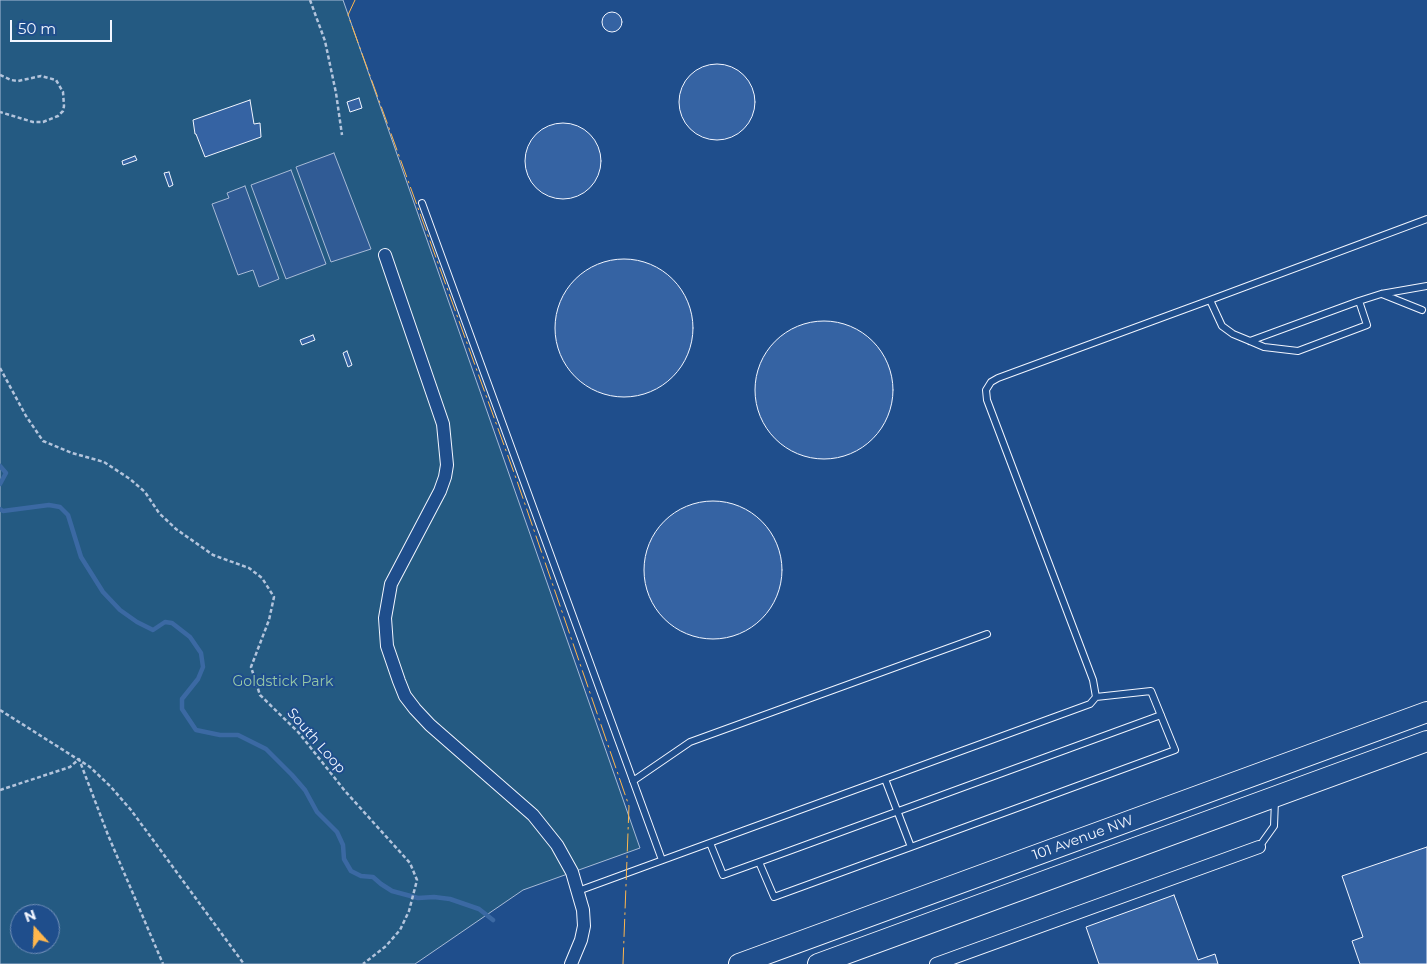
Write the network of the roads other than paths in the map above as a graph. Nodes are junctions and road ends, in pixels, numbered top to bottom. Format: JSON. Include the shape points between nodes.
{"nodes":[{"id":1,"x":422,"y":203,"type":"dead end"},
{"id":2,"x":1427,"y":219,"type":"edge"},
{"id":3,"x":385,"y":255,"type":"dead end"},
{"id":4,"x":1427,"y":286,"type":"edge"},
{"id":5,"x":1381,"y":294,"type":"junction"},
{"id":6,"x":1210,"y":300,"type":"junction"},
{"id":7,"x":1359,"y":301,"type":"junction"},
{"id":8,"x":1422,"y":310,"type":"dead end"},
{"id":9,"x":1250,"y":341,"type":"junction"},
{"id":10,"x":987,"y":634,"type":"dead end"},
{"id":11,"x":1096,"y":696,"type":"junction"},
{"id":12,"x":1427,"y":712,"type":"edge"},
{"id":13,"x":1161,"y":715,"type":"junction"},
{"id":14,"x":1427,"y":741,"type":"edge"},
{"id":15,"x":885,"y":779,"type":"junction"},
{"id":16,"x":634,"y":781,"type":"junction"},
{"id":17,"x":1275,"y":797,"type":"junction"},
{"id":18,"x":898,"y":812,"type":"junction"},
{"id":19,"x":710,"y":843,"type":"junction"},
{"id":20,"x":1259,"y":847,"type":"joint"},
{"id":21,"x":911,"y":848,"type":"junction"},
{"id":22,"x":662,"y":860,"type":"junction"},
{"id":23,"x":759,"y":862,"type":"junction"},
{"id":24,"x":578,"y":891,"type":"junction"},
{"id":25,"x":571,"y":964,"type":"edge"},
{"id":26,"x":739,"y":964,"type":"edge"},
{"id":27,"x":818,"y":964,"type":"edge"},
{"id":28,"x":936,"y":964,"type":"edge"}],
"edges":[{"from":1,"to":16,"type":"lane"},
{"from":2,"to":6,"type":"lane"},
{"from":3,"to":24,"type":"street","via":[[443,424],[447,465],[440,491],[391,584],[385,618],[392,664],[405,696],[415,709],[533,815],[572,872]]},
{"from":4,"to":5,"type":"lane"},
{"from":5,"to":7,"type":"lane"},
{"from":5,"to":8,"type":"lane"},
{"from":6,"to":9,"type":"lane","via":[[1222,326]]},
{"from":6,"to":11,"type":"lane","via":[[998,378],[990,382],[986,390],[987,400],[1093,680]]},
{"from":7,"to":9,"type":"lane"},
{"from":7,"to":9,"type":"lane","via":[[1367,325],[1298,350],[1264,347]]},
{"from":10,"to":16,"type":"lane","via":[[690,742]]},
{"from":11,"to":13,"type":"lane","via":[[1151,691]]},
{"from":11,"to":15,"type":"lane","via":[[1090,704]]},
{"from":12,"to":26,"type":"main road","name":"101 Avenue NW"},
{"from":13,"to":18,"type":"lane"},
{"from":13,"to":21,"type":"lane","via":[[1174,750]]},
{"from":14,"to":17,"type":"main road","name":"101 Avenue NW"},
{"from":15,"to":18,"type":"lane"},
{"from":15,"to":19,"type":"lane"},
{"from":16,"to":22,"type":"lane"},
{"from":17,"to":20,"type":"lane","via":[[1274,826]]},
{"from":17,"to":27,"type":"main road","name":"101 Avenue NW"},
{"from":18,"to":21,"type":"lane"},
{"from":18,"to":23,"type":"lane"},
{"from":19,"to":22,"type":"lane"},
{"from":19,"to":23,"type":"lane","via":[[722,875]]},
{"from":20,"to":28,"type":"street"},
{"from":21,"to":23,"type":"lane","via":[[774,897]]},
{"from":22,"to":24,"type":"lane"},
{"from":24,"to":25,"type":"street","via":[[584,926]]}]}
